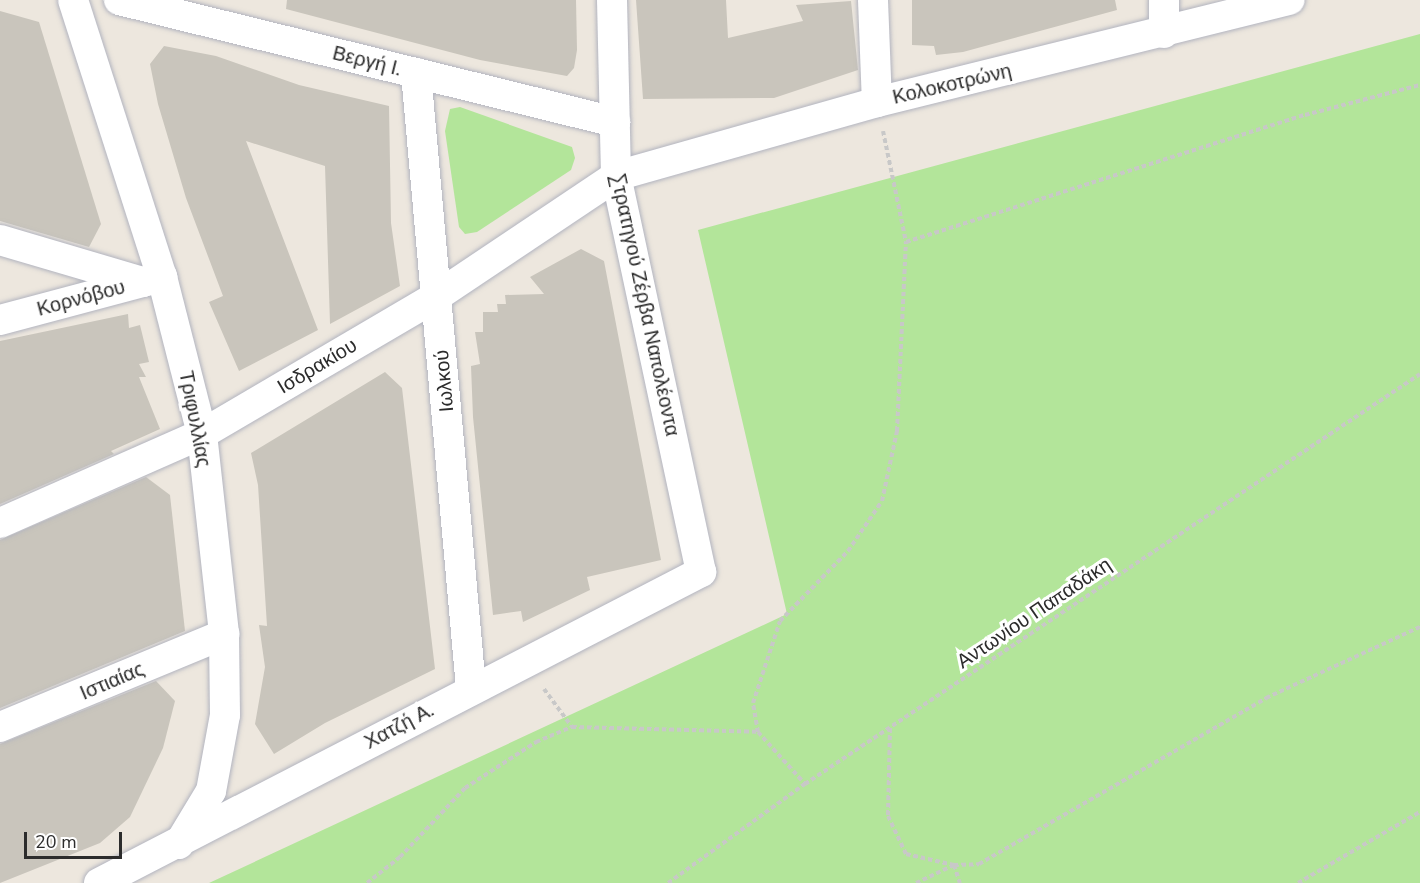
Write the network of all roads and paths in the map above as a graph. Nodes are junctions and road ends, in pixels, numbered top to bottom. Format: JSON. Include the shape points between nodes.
{"nodes":[{"id":1,"x":73,"y":0,"type":"edge"},
{"id":2,"x":119,"y":0,"type":"edge"},
{"id":3,"x":612,"y":0,"type":"edge"},
{"id":4,"x":873,"y":0,"type":"edge"},
{"id":5,"x":1164,"y":0,"type":"edge"},
{"id":6,"x":1290,"y":0,"type":"edge"},
{"id":7,"x":1164,"y":33,"type":"junction"},
{"id":8,"x":416,"y":73,"type":"junction"},
{"id":9,"x":1420,"y":85,"type":"edge"},
{"id":10,"x":877,"y":102,"type":"junction"},
{"id":11,"x":615,"y":122,"type":"junction"},
{"id":12,"x":616,"y":176,"type":"junction"},
{"id":13,"x":0,"y":240,"type":"edge"},
{"id":14,"x":906,"y":242,"type":"junction"},
{"id":15,"x":152,"y":279,"type":"junction"},
{"id":16,"x":436,"y":296,"type":"junction"},
{"id":17,"x":0,"y":320,"type":"edge"},
{"id":18,"x":1420,"y":374,"type":"edge"},
{"id":19,"x":202,"y":434,"type":"junction"},
{"id":20,"x":0,"y":523,"type":"edge"},
{"id":21,"x":701,"y":572,"type":"joint"},
{"id":22,"x":1420,"y":627,"type":"edge"},
{"id":23,"x":224,"y":634,"type":"junction"},
{"id":24,"x":524,"y":662,"type":"junction"},
{"id":25,"x":471,"y":688,"type":"junction"},
{"id":26,"x":572,"y":727,"type":"junction"},
{"id":27,"x":890,"y":727,"type":"junction"},
{"id":28,"x":0,"y":728,"type":"edge"},
{"id":29,"x":758,"y":732,"type":"junction"},
{"id":30,"x":806,"y":784,"type":"junction"},
{"id":31,"x":1420,"y":812,"type":"edge"},
{"id":32,"x":179,"y":843,"type":"junction"},
{"id":33,"x":954,"y":866,"type":"junction"},
{"id":34,"x":99,"y":883,"type":"edge"},
{"id":35,"x":367,"y":883,"type":"edge"},
{"id":36,"x":668,"y":883,"type":"edge"},
{"id":37,"x":916,"y":883,"type":"edge"},
{"id":38,"x":960,"y":883,"type":"edge"},
{"id":39,"x":1298,"y":883,"type":"edge"}],
"edges":[{"from":1,"to":15,"type":"street","name":"Τριφυλλίας"},
{"from":2,"to":8,"type":"street","name":"Βεργή Ι."},
{"from":3,"to":11,"type":"street","name":"Στρατηγού Ζέρβα Ναπολέοντα"},
{"from":4,"to":10,"type":"street"},
{"from":5,"to":7,"type":"street"},
{"from":6,"to":7,"type":"street","name":"Κολοκοτρώνη"},
{"from":7,"to":10,"type":"street","name":"Κολοκοτρώνη"},
{"from":8,"to":11,"type":"street","name":"Βεργή Ι."},
{"from":8,"to":16,"type":"street","name":"Ιωλκού"},
{"from":9,"to":14,"type":"path","via":[[1305,115]]},
{"from":10,"to":12,"type":"street","name":"Κολοκοτρώνη"},
{"from":10,"to":14,"type":"path"},
{"from":11,"to":12,"type":"street","name":"Στρατηγού Ζέρβα Ναπολέοντα"},
{"from":12,"to":16,"type":"street","name":"Ισδρακίου"},
{"from":12,"to":21,"type":"street","name":"Στρατηγού Ζέρβα Ναπολέοντα"},
{"from":13,"to":15,"type":"street"},
{"from":14,"to":29,"type":"path","via":[[897,431],[882,501],[848,551],[780,621],[753,704]]},
{"from":15,"to":17,"type":"street","name":"Κορνόβου"},
{"from":15,"to":19,"type":"street","name":"Τριφυλλίας"},
{"from":16,"to":19,"type":"street","name":"Ισδρακίου"},
{"from":16,"to":25,"type":"street","name":"Ιωλκού"},
{"from":18,"to":27,"type":"path","name":"Αντωνίου Παπαδάκη"},
{"from":19,"to":20,"type":"street","name":"Ισδρακίου"},
{"from":19,"to":23,"type":"street","name":"Τριφυλλίας"},
{"from":21,"to":24,"type":"street","name":"Χατζή Α."},
{"from":22,"to":33,"type":"path","via":[[1266,698],[979,864]]},
{"from":23,"to":28,"type":"street","name":"Ιστιαίας"},
{"from":23,"to":32,"type":"street","name":"Τριφυλλίας","via":[[225,715],[212,791]]},
{"from":24,"to":25,"type":"street","name":"Χατζή Α."},
{"from":24,"to":26,"type":"path"},
{"from":25,"to":32,"type":"street","name":"Χατζή Α."},
{"from":26,"to":29,"type":"path"},
{"from":26,"to":35,"type":"path","via":[[536,742],[465,788],[400,857]]},
{"from":27,"to":30,"type":"path","name":"Αντωνίου Παπαδάκη"},
{"from":27,"to":33,"type":"path","via":[[888,816],[906,854]]},
{"from":29,"to":30,"type":"path"},
{"from":30,"to":36,"type":"path","name":"Αντωνίου Παπαδάκη"},
{"from":31,"to":39,"type":"path"},
{"from":32,"to":34,"type":"street","name":"Χατζή Α."},
{"from":33,"to":37,"type":"path"},
{"from":33,"to":38,"type":"path"}]}
